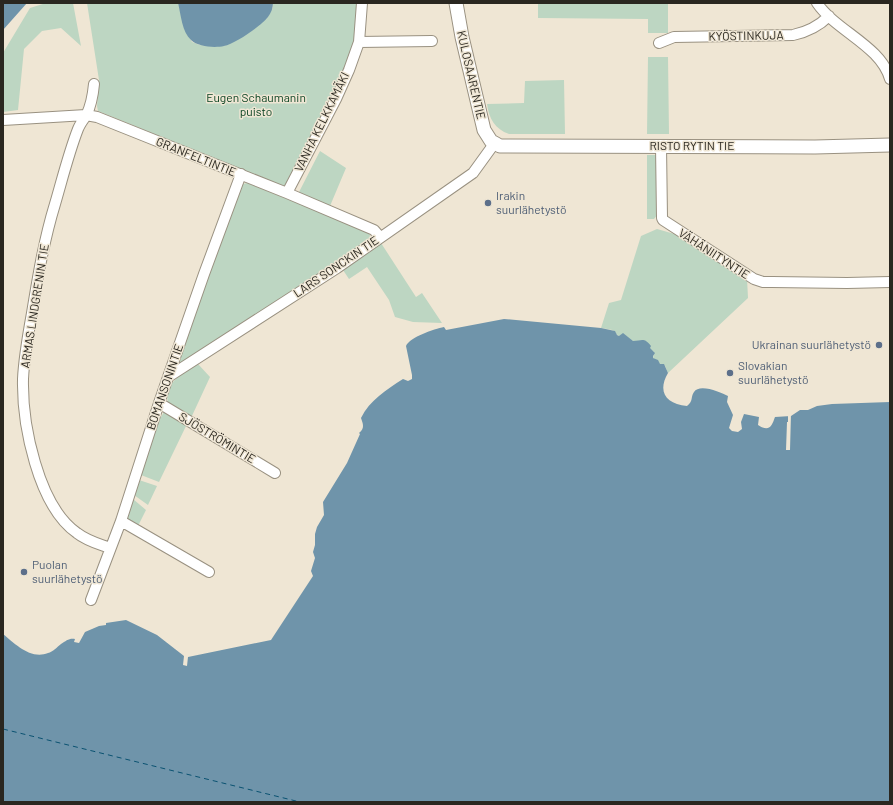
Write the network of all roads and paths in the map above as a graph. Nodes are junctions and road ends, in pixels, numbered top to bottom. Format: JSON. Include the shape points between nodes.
{"nodes":[{"id":1,"x":362,"y":3,"type":"edge"},
{"id":2,"x":456,"y":3,"type":"edge"},
{"id":3,"x":818,"y":3,"type":"edge"},
{"id":4,"x":829,"y":16,"type":"junction"},
{"id":5,"x":432,"y":41,"type":"dead end"},
{"id":6,"x":359,"y":42,"type":"junction"},
{"id":7,"x":659,"y":43,"type":"dead end"},
{"id":8,"x":890,"y":79,"type":"edge"},
{"id":9,"x":94,"y":84,"type":"dead end"},
{"id":10,"x":86,"y":115,"type":"junction"},
{"id":11,"x":3,"y":120,"type":"edge"},
{"id":12,"x":494,"y":144,"type":"junction"},
{"id":13,"x":890,"y":144,"type":"edge"},
{"id":14,"x":661,"y":146,"type":"junction"},
{"id":15,"x":240,"y":174,"type":"junction"},
{"id":16,"x":287,"y":193,"type":"junction"},
{"id":17,"x":380,"y":237,"type":"junction"},
{"id":18,"x":890,"y":282,"type":"edge"},
{"id":19,"x":168,"y":377,"type":"junction"},
{"id":20,"x":158,"y":403,"type":"junction"},
{"id":21,"x":275,"y":473,"type":"dead end"},
{"id":22,"x":121,"y":521,"type":"junction"},
{"id":23,"x":110,"y":548,"type":"junction"},
{"id":24,"x":209,"y":572,"type":"dead end"},
{"id":25,"x":91,"y":600,"type":"dead end"}],
"edges":[{"from":1,"to":6,"type":"street","name":"VANHA KELKKAMÄKI"},
{"from":2,"to":12,"type":"street","name":"KULOSAARENTIE","via":[[484,130]]},
{"from":3,"to":4,"type":"street"},
{"from":4,"to":7,"type":"street","name":"KYÖSTINKUJA","via":[[810,30],[793,35],[674,38]]},
{"from":4,"to":8,"type":"street","via":[[875,55],[887,70]]},
{"from":5,"to":6,"type":"street"},
{"from":6,"to":16,"type":"street","name":"VANHA KELKKAMÄKI","via":[[336,99]]},
{"from":9,"to":10,"type":"street","name":"ARMAS LINDGRENIN TIE","via":[[91,105]]},
{"from":10,"to":11,"type":"street","name":"GRANFELTINTIE"},
{"from":10,"to":15,"type":"street","name":"GRANFELTINTIE","via":[[97,117]]},
{"from":10,"to":23,"type":"street","name":"ARMAS LINDGRENIN TIE","via":[[78,128],[40,263],[24,359],[24,395],[30,443],[38,474],[49,500],[76,533],[91,542]]},
{"from":12,"to":14,"type":"street","name":"RISTO RYTIN TIE"},
{"from":12,"to":17,"type":"street","name":"LARS SONCKIN TIE","via":[[476,170]]},
{"from":13,"to":14,"type":"street","name":"RISTO RYTIN TIE","via":[[815,147]]},
{"from":14,"to":18,"type":"street","name":"VÄHÄNIITYNTIE","via":[[663,220],[754,279],[763,282]]},
{"from":15,"to":16,"type":"street","name":"GRANFELTINTIE"},
{"from":15,"to":19,"type":"street","name":"BOMANSONINTIE"},
{"from":16,"to":17,"type":"street","name":"GRANFELTINTIE","via":[[374,230]]},
{"from":17,"to":19,"type":"street","name":"LARS SONCKIN TIE","via":[[337,268]]},
{"from":19,"to":20,"type":"street","name":"BOMANSONINTIE"},
{"from":20,"to":21,"type":"street","name":"SJÖSTRÖMINTIE"},
{"from":20,"to":22,"type":"street","name":"BOMANSONINTIE"},
{"from":22,"to":23,"type":"street","name":"BOMANSONINTIE"},
{"from":22,"to":24,"type":"street"},
{"from":23,"to":25,"type":"street","name":"BOMANSONINTIE"}]}
